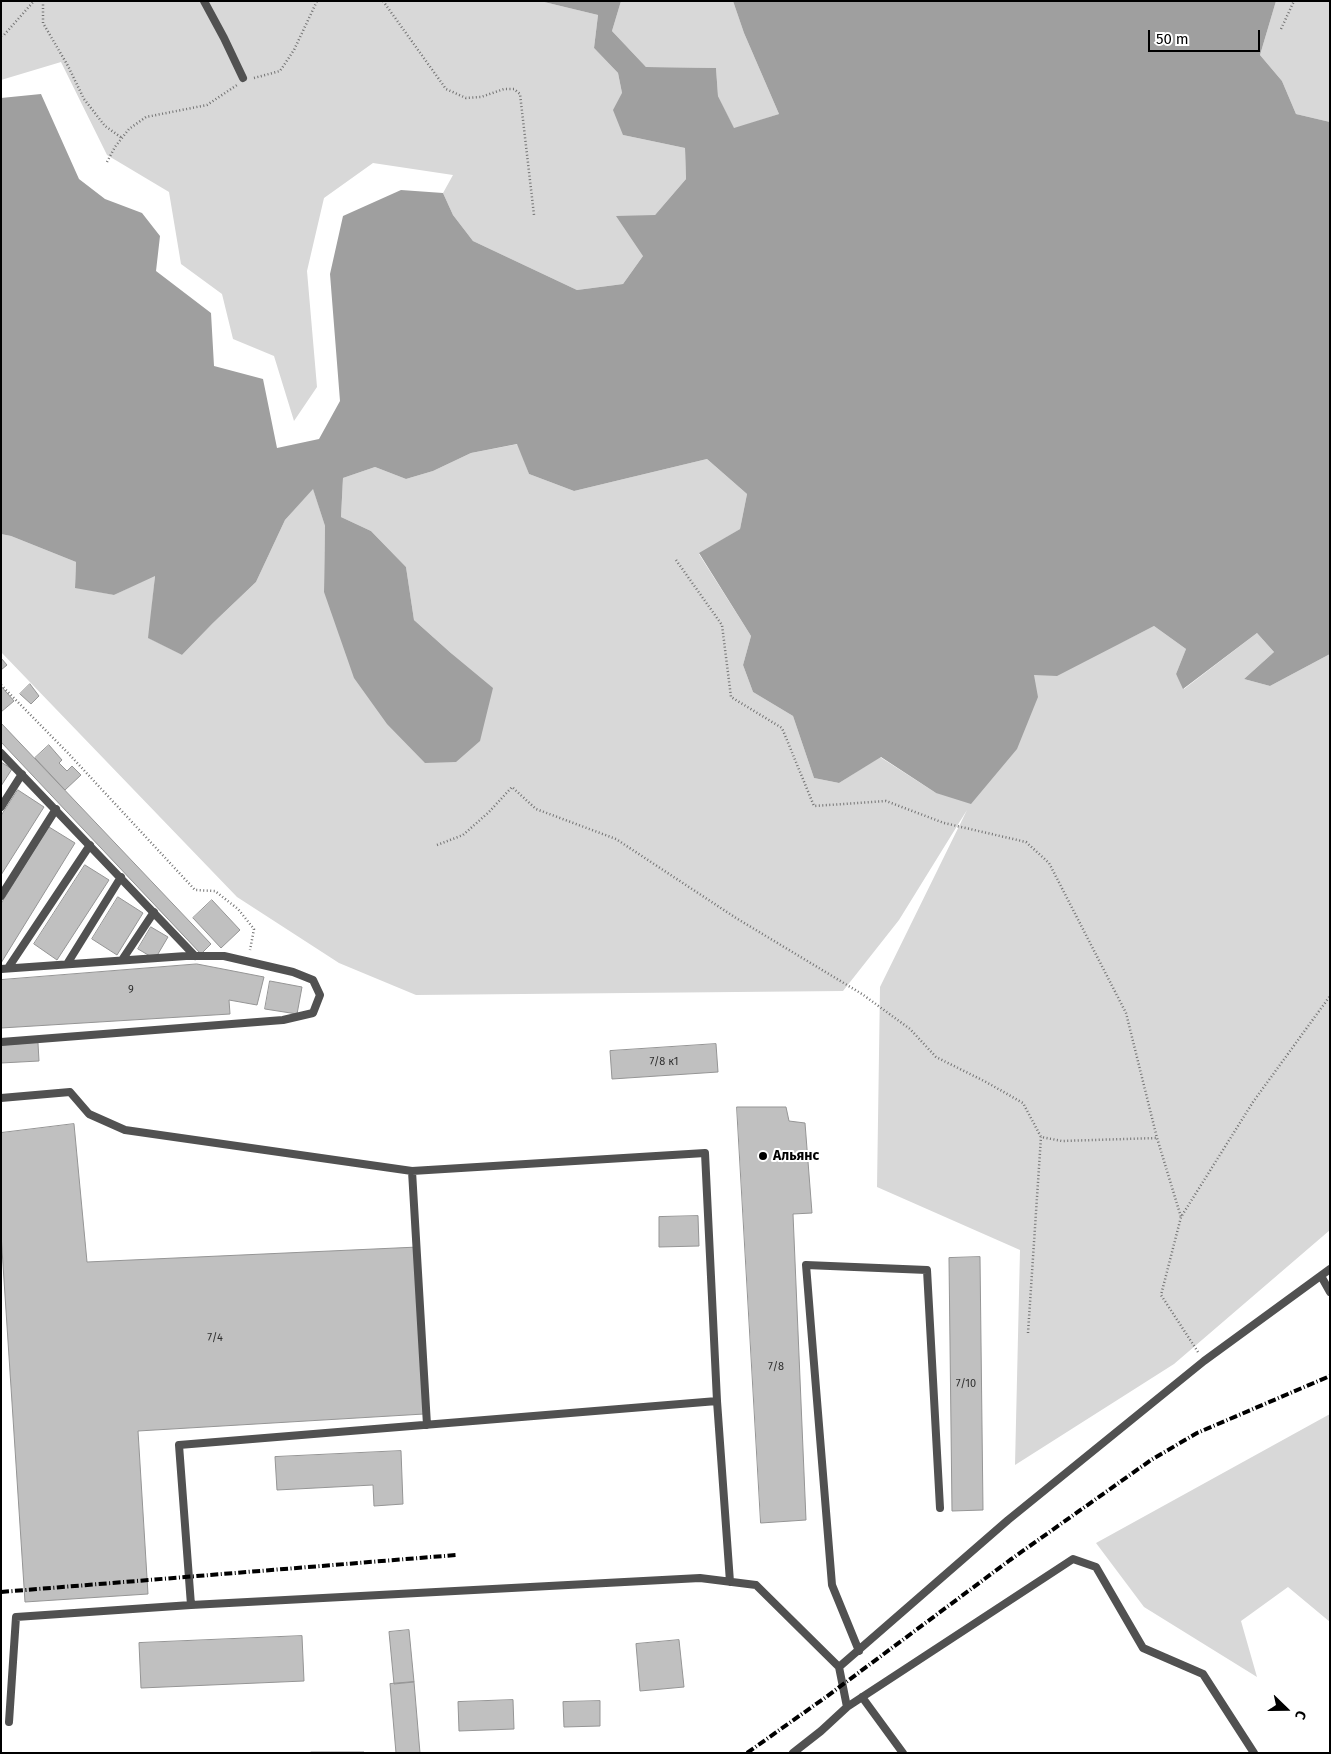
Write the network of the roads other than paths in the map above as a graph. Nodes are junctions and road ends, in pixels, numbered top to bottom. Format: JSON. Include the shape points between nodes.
{"nodes":[{"id":1,"x":204,"y":1,"type":"edge"},
{"id":2,"x":243,"y":78,"type":"road end"},
{"id":3,"x":1,"y":753,"type":"edge"},
{"id":4,"x":22,"y":774,"type":"junction"},
{"id":5,"x":1,"y":806,"type":"edge"},
{"id":6,"x":56,"y":810,"type":"junction"},
{"id":7,"x":90,"y":845,"type":"junction"},
{"id":8,"x":121,"y":877,"type":"junction"},
{"id":9,"x":1,"y":896,"type":"edge"},
{"id":10,"x":154,"y":912,"type":"junction"},
{"id":11,"x":195,"y":956,"type":"junction"},
{"id":12,"x":122,"y":960,"type":"junction"},
{"id":13,"x":67,"y":964,"type":"junction"},
{"id":14,"x":4,"y":969,"type":"edge"},
{"id":15,"x":1,"y":1042,"type":"edge"},
{"id":16,"x":1,"y":1098,"type":"edge"},
{"id":17,"x":412,"y":1171,"type":"junction"},
{"id":18,"x":1330,"y":1269,"type":"edge"},
{"id":19,"x":1321,"y":1276,"type":"junction"},
{"id":20,"x":1330,"y":1292,"type":"edge"},
{"id":21,"x":717,"y":1401,"type":"junction"},
{"id":22,"x":427,"y":1425,"type":"junction"},
{"id":23,"x":940,"y":1508,"type":"dead end"},
{"id":24,"x":730,"y":1582,"type":"junction"},
{"id":25,"x":191,"y":1605,"type":"junction"},
{"id":26,"x":859,"y":1651,"type":"junction"},
{"id":27,"x":839,"y":1667,"type":"junction"},
{"id":28,"x":862,"y":1697,"type":"junction"},
{"id":29,"x":847,"y":1707,"type":"junction"},
{"id":30,"x":9,"y":1722,"type":"dead end"},
{"id":31,"x":793,"y":1753,"type":"edge"},
{"id":32,"x":903,"y":1753,"type":"edge"},
{"id":33,"x":1254,"y":1753,"type":"edge"}],
"edges":[{"from":1,"to":2,"type":"lane"},
{"from":3,"to":4,"type":"lane"},
{"from":4,"to":5,"type":"lane"},
{"from":4,"to":6,"type":"lane"},
{"from":6,"to":7,"type":"lane"},
{"from":6,"to":9,"type":"lane"},
{"from":7,"to":8,"type":"lane"},
{"from":7,"to":14,"type":"lane"},
{"from":8,"to":10,"type":"lane"},
{"from":8,"to":13,"type":"lane"},
{"from":10,"to":11,"type":"lane"},
{"from":10,"to":12,"type":"lane"},
{"from":11,"to":12,"type":"lane"},
{"from":11,"to":15,"type":"lane","via":[[224,956],[293,972],[313,980],[320,995],[313,1013],[283,1020]]},
{"from":12,"to":13,"type":"lane"},
{"from":13,"to":14,"type":"lane"},
{"from":16,"to":17,"type":"lane","via":[[70,1092],[88,1114],[124,1130]]},
{"from":17,"to":21,"type":"lane","via":[[705,1153]]},
{"from":17,"to":22,"type":"lane"},
{"from":18,"to":19,"type":"lane"},
{"from":19,"to":20,"type":"lane"},
{"from":19,"to":26,"type":"lane","via":[[1204,1361],[1008,1520]]},
{"from":21,"to":22,"type":"lane"},
{"from":21,"to":24,"type":"lane"},
{"from":22,"to":25,"type":"lane","via":[[179,1445]]},
{"from":23,"to":26,"type":"lane","via":[[927,1270],[806,1265],[832,1585]]},
{"from":24,"to":25,"type":"lane","via":[[700,1578]]},
{"from":24,"to":27,"type":"lane","via":[[756,1585]]},
{"from":25,"to":30,"type":"lane","via":[[16,1617]]},
{"from":26,"to":27,"type":"lane"},
{"from":27,"to":29,"type":"lane"},
{"from":28,"to":29,"type":"lane"},
{"from":28,"to":32,"type":"lane"},
{"from":28,"to":33,"type":"lane","via":[[1073,1559],[1096,1567],[1143,1648],[1204,1674]]},
{"from":29,"to":31,"type":"lane"}]}
